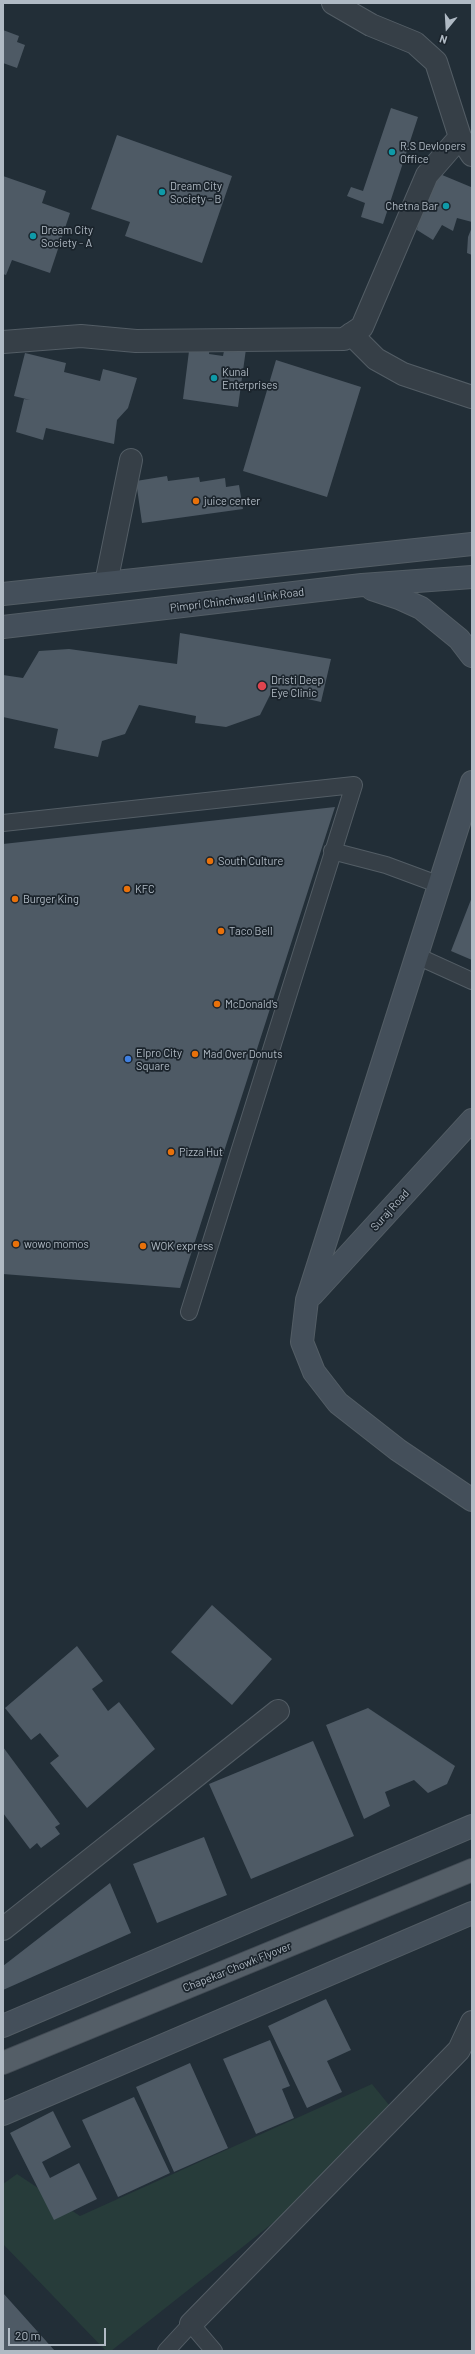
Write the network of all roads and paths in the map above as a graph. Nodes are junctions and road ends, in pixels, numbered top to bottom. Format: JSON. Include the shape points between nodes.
{"nodes":[{"id":1,"x":333,"y":3,"type":"edge"},
{"id":2,"x":460,"y":137,"type":"junction"},
{"id":3,"x":472,"y":155,"type":"edge"},
{"id":4,"x":350,"y":334,"type":"junction"},
{"id":5,"x":3,"y":342,"type":"edge"},
{"id":6,"x":472,"y":397,"type":"edge"},
{"id":7,"x":131,"y":460,"type":"dead end"},
{"id":8,"x":472,"y":544,"type":"edge"},
{"id":9,"x":357,"y":556,"type":"junction"},
{"id":10,"x":472,"y":577,"type":"edge"},
{"id":11,"x":106,"y":583,"type":"junction"},
{"id":12,"x":362,"y":585,"type":"junction"},
{"id":13,"x":3,"y":594,"type":"edge"},
{"id":14,"x":3,"y":627,"type":"edge"},
{"id":15,"x":472,"y":656,"type":"edge"},
{"id":16,"x":472,"y":782,"type":"edge"},
{"id":17,"x":3,"y":823,"type":"edge"},
{"id":18,"x":332,"y":851,"type":"junction"},
{"id":19,"x":440,"y":885,"type":"junction"},
{"id":20,"x":417,"y":956,"type":"junction"},
{"id":21,"x":472,"y":981,"type":"edge"},
{"id":22,"x":472,"y":1120,"type":"edge"},
{"id":23,"x":308,"y":1300,"type":"junction"},
{"id":24,"x":190,"y":1312,"type":"dead end"},
{"id":25,"x":472,"y":1500,"type":"edge"},
{"id":26,"x":278,"y":1711,"type":"dead end"},
{"id":27,"x":472,"y":1826,"type":"edge"},
{"id":28,"x":472,"y":1870,"type":"edge"},
{"id":29,"x":472,"y":1913,"type":"edge"},
{"id":30,"x":3,"y":1929,"type":"edge"},
{"id":31,"x":472,"y":2022,"type":"edge"},
{"id":32,"x":3,"y":2026,"type":"edge"},
{"id":33,"x":3,"y":2063,"type":"edge"},
{"id":34,"x":3,"y":2114,"type":"edge"},
{"id":35,"x":191,"y":2324,"type":"junction"},
{"id":36,"x":166,"y":2351,"type":"edge"},
{"id":37,"x":214,"y":2351,"type":"edge"}],
"edges":[{"from":1,"to":2,"type":"street","via":[[371,25],[415,42],[436,62]]},
{"from":2,"to":3,"type":"street"},
{"from":2,"to":4,"type":"street","via":[[427,175],[362,327]]},
{"from":4,"to":5,"type":"street","via":[[344,339],[136,341],[81,336]]},
{"from":4,"to":6,"type":"street","via":[[376,359],[403,374]]},
{"from":7,"to":11,"type":"street"},
{"from":8,"to":9,"type":"main road"},
{"from":9,"to":11,"type":"main road"},
{"from":9,"to":12,"type":"main road"},
{"from":10,"to":12,"type":"main road","name":"Pimpri Chinchwad Link Road"},
{"from":11,"to":13,"type":"main road"},
{"from":12,"to":14,"type":"main road","name":"Pimpri Chinchwad Link Road"},
{"from":12,"to":15,"type":"main road","via":[[421,608],[459,639]]},
{"from":16,"to":19,"type":"main road"},
{"from":17,"to":18,"type":"lane","via":[[354,785]]},
{"from":18,"to":19,"type":"lane","via":[[386,865]]},
{"from":18,"to":24,"type":"lane"},
{"from":19,"to":20,"type":"main road"},
{"from":20,"to":21,"type":"lane"},
{"from":20,"to":23,"type":"main road"},
{"from":22,"to":23,"type":"main road","name":"Suraj Road"},
{"from":23,"to":25,"type":"main road","via":[[302,1342],[314,1372],[338,1403],[398,1450]]},
{"from":26,"to":30,"type":"street"},
{"from":27,"to":32,"type":"main road"},
{"from":28,"to":33,"type":"main road","name":"Chapekar Chowk Flyover"},
{"from":29,"to":34,"type":"main road"},
{"from":31,"to":35,"type":"street","via":[[459,2050]]},
{"from":35,"to":36,"type":"lane"},
{"from":35,"to":37,"type":"lane"}]}
